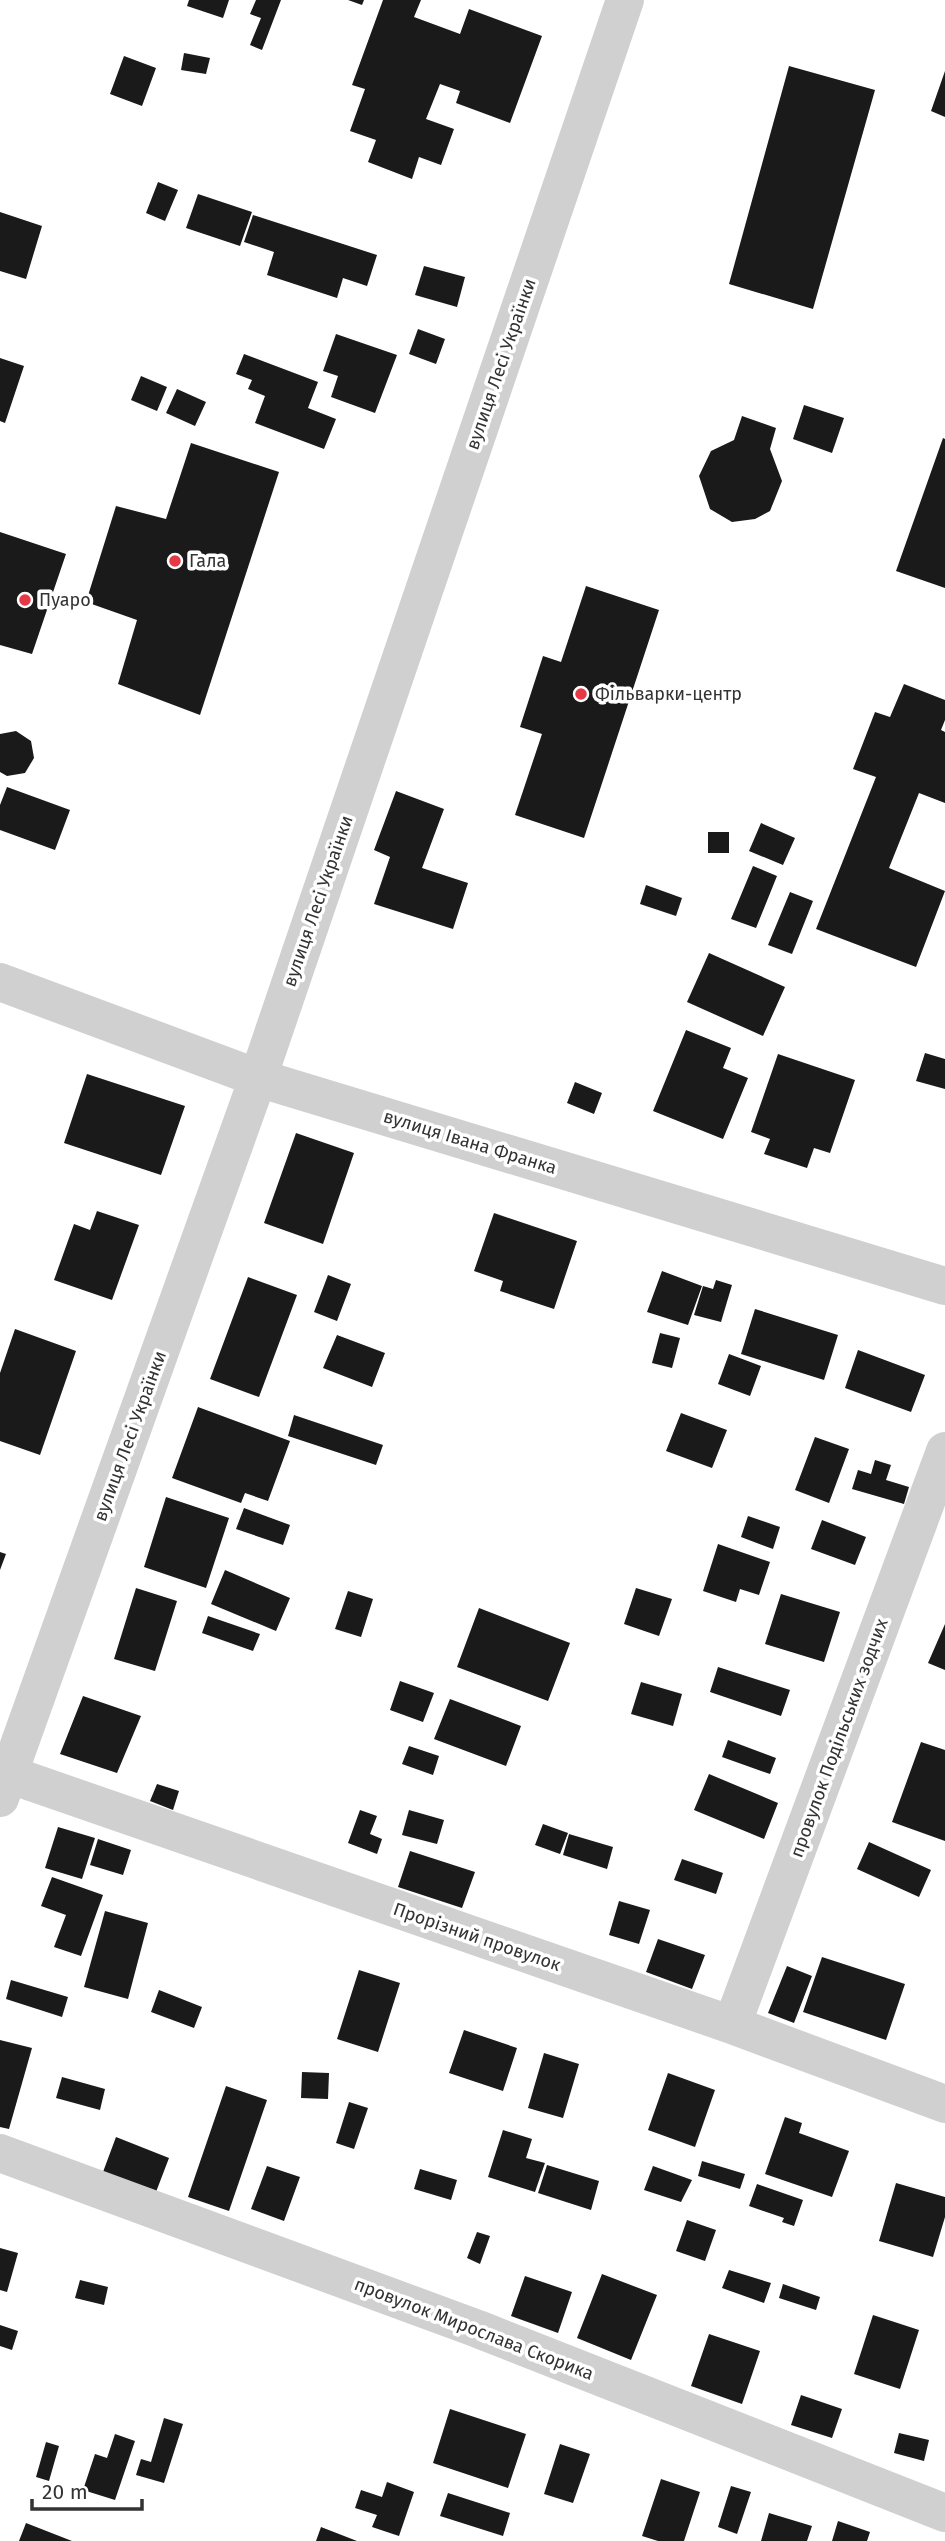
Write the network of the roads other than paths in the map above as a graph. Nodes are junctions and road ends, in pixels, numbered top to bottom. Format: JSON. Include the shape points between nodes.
{"nodes":[{"id":1,"x":625,"y":0,"type":"edge"},
{"id":2,"x":0,"y":982,"type":"edge"},
{"id":3,"x":258,"y":1078,"type":"junction"},
{"id":4,"x":945,"y":1286,"type":"edge"},
{"id":5,"x":945,"y":1451,"type":"edge"},
{"id":6,"x":4,"y":1786,"type":"edge"},
{"id":7,"x":732,"y":2025,"type":"junction"},
{"id":8,"x":945,"y":2104,"type":"edge"},
{"id":9,"x":0,"y":2152,"type":"edge"},
{"id":10,"x":945,"y":2513,"type":"edge"}],
"edges":[{"from":1,"to":3,"type":"street","name":"вулиця Лесі Українки"},
{"from":2,"to":3,"type":"street","name":"вулиця Івана Франка"},
{"from":3,"to":4,"type":"street","name":"вулиця Івана Франка"},
{"from":3,"to":6,"type":"street","name":"вулиця Лесі Українки"},
{"from":5,"to":7,"type":"street","name":"провулок Подільських зодчих"},
{"from":6,"to":7,"type":"street","name":"Прорізний провулок"},
{"from":7,"to":8,"type":"street","name":"Прорізний провулок"},
{"from":9,"to":10,"type":"street","name":"провулок Мирослава Скорика","via":[[478,2329]]}]}
